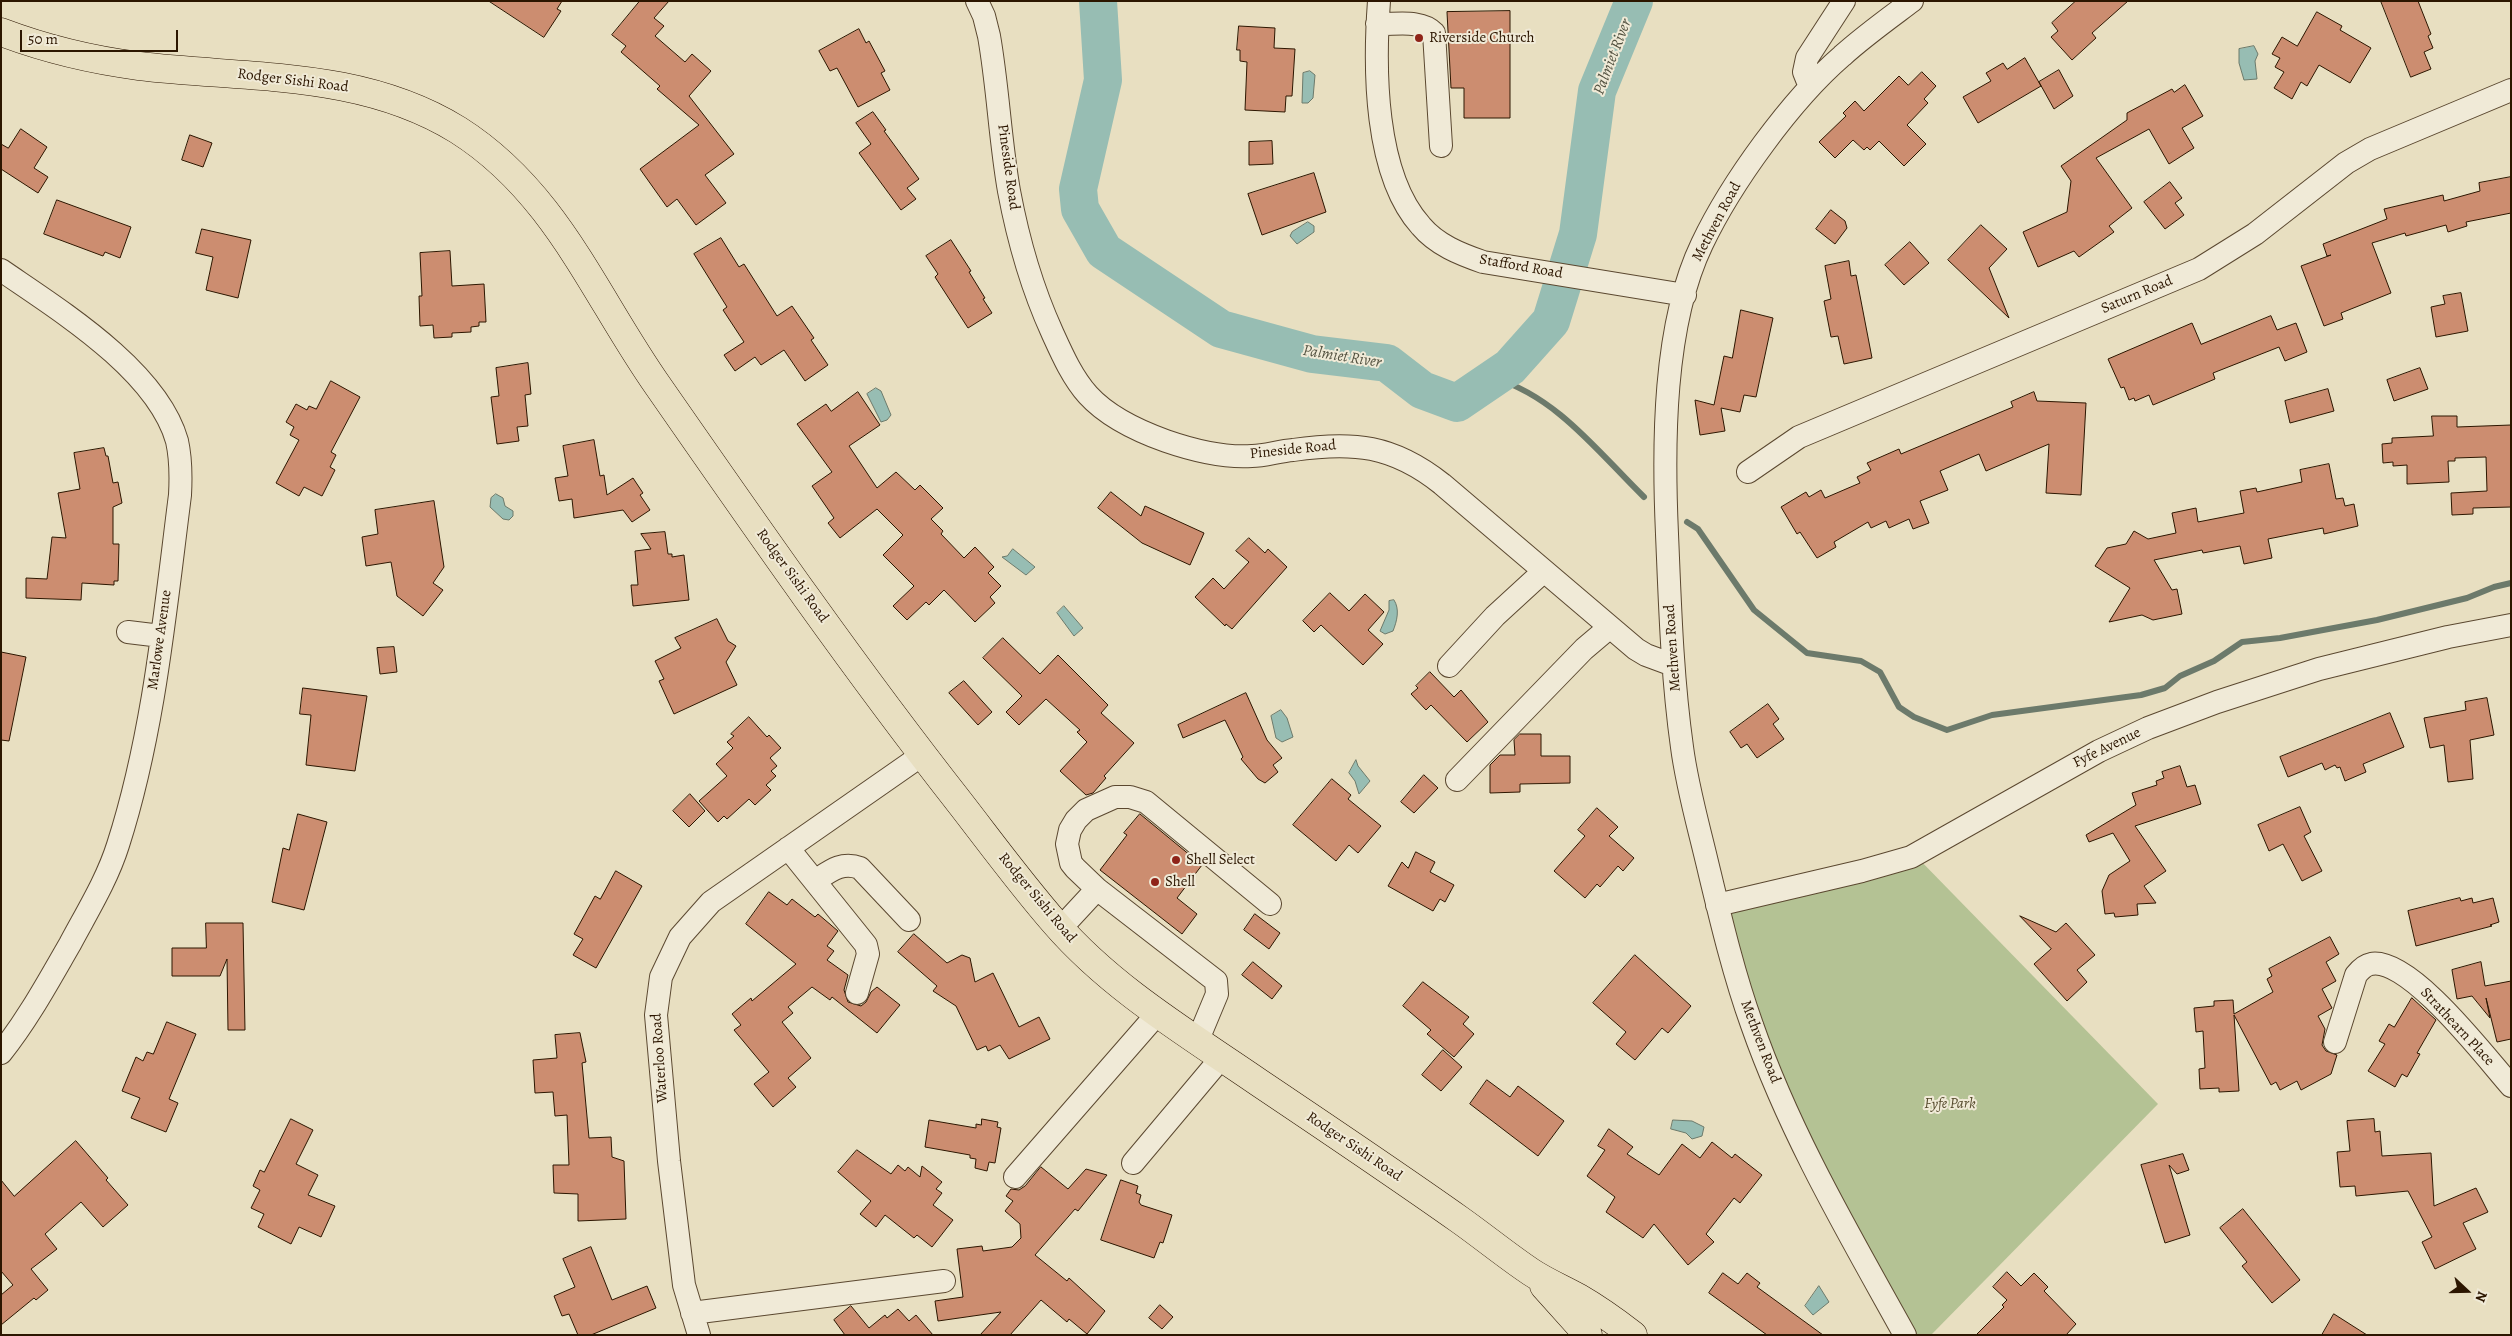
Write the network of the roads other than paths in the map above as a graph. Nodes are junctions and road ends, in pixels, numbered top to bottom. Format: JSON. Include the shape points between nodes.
{"nodes":[{"id":1,"x":977,"y":1,"type":"edge"},
{"id":2,"x":1379,"y":1,"type":"edge"},
{"id":3,"x":1844,"y":1,"type":"edge"},
{"id":4,"x":1912,"y":1,"type":"edge"},
{"id":5,"x":1377,"y":24,"type":"junction"},
{"id":6,"x":1,"y":32,"type":"edge"},
{"id":7,"x":1810,"y":87,"type":"junction"},
{"id":8,"x":2511,"y":90,"type":"edge"},
{"id":9,"x":1441,"y":146,"type":"dead end"},
{"id":10,"x":1,"y":270,"type":"edge"},
{"id":11,"x":1684,"y":295,"type":"junction"},
{"id":12,"x":1748,"y":472,"type":"dead end"},
{"id":13,"x":1544,"y":571,"type":"junction"},
{"id":14,"x":2511,"y":625,"type":"edge"},
{"id":15,"x":1610,"y":627,"type":"junction"},
{"id":16,"x":128,"y":632,"type":"dead end"},
{"id":17,"x":161,"y":636,"type":"junction"},
{"id":18,"x":1672,"y":665,"type":"junction"},
{"id":19,"x":1449,"y":666,"type":"dead end"},
{"id":20,"x":922,"y":755,"type":"junction"},
{"id":21,"x":1456,"y":780,"type":"dead end"},
{"id":22,"x":788,"y":848,"type":"junction"},
{"id":23,"x":815,"y":881,"type":"junction"},
{"id":24,"x":1097,"y":889,"type":"junction"},
{"id":25,"x":1270,"y":904,"type":"dead end"},
{"id":26,"x":1717,"y":905,"type":"junction"},
{"id":27,"x":909,"y":920,"type":"dead end"},
{"id":28,"x":1060,"y":929,"type":"junction"},
{"id":29,"x":857,"y":993,"type":"dead end"},
{"id":30,"x":1158,"y":1013,"type":"junction"},
{"id":31,"x":1197,"y":1042,"type":"junction"},
{"id":32,"x":2335,"y":1042,"type":"dead end"},
{"id":33,"x":1,"y":1053,"type":"edge"},
{"id":34,"x":1222,"y":1057,"type":"junction"},
{"id":35,"x":2511,"y":1086,"type":"edge"},
{"id":36,"x":1133,"y":1163,"type":"dead end"},
{"id":37,"x":1015,"y":1177,"type":"dead end"},
{"id":38,"x":1535,"y":1276,"type":"junction"},
{"id":39,"x":944,"y":1281,"type":"dead end"},
{"id":40,"x":692,"y":1313,"type":"junction"},
{"id":41,"x":699,"y":1335,"type":"edge"},
{"id":42,"x":1588,"y":1335,"type":"edge"},
{"id":43,"x":1633,"y":1335,"type":"edge"},
{"id":44,"x":1905,"y":1335,"type":"edge"}],
"edges":[{"from":1,"to":13,"type":"street","name":"Pineside Road","via":[[989,36],[1009,190],[1019,238],[1045,317],[1064,358],[1089,395],[1126,423],[1155,437],[1193,449],[1252,456],[1326,445],[1347,444],[1381,449],[1404,458],[1436,479]]},
{"from":2,"to":5,"type":"street","name":"Stafford Road"},
{"from":3,"to":7,"type":"street","via":[[1807,58],[1804,72]]},
{"from":4,"to":7,"type":"street","name":"Methven Road","via":[[1840,57]]},
{"from":5,"to":9,"type":"street","via":[[1416,24],[1430,28],[1434,33]]},
{"from":5,"to":11,"type":"street","name":"Stafford Road","via":[[1386,153],[1394,183],[1421,227],[1460,254],[1483,262]]},
{"from":6,"to":20,"type":"main road","name":"Rodger Sishi Road","via":[[60,52],[136,66],[337,84],[392,98],[423,111],[484,148],[540,202],[562,232],[645,368]]},
{"from":7,"to":11,"type":"street","name":"Methven Road","via":[[1735,186],[1701,246]]},
{"from":8,"to":12,"type":"street","name":"Saturn Road","via":[[2370,149],[2346,163],[2255,234],[2198,269],[1799,437]]},
{"from":10,"to":17,"type":"street","name":"Marlowe Avenue","via":[[113,351],[148,390],[166,417],[176,441],[181,467]]},
{"from":11,"to":18,"type":"street","name":"Methven Road","via":[[1670,383],[1666,438]]},
{"from":13,"to":15,"type":"street","name":"Pineside Road"},
{"from":13,"to":19,"type":"street","via":[[1495,616]]},
{"from":14,"to":26,"type":"street","name":"Fyfe Avenue","via":[[2318,669],[2217,702],[2098,750],[1911,857]]},
{"from":15,"to":18,"type":"street","name":"Pineside Road","via":[[1646,655]]},
{"from":15,"to":21,"type":"street","via":[[1584,649]]},
{"from":16,"to":17,"type":"street"},
{"from":17,"to":33,"type":"street","name":"Marlowe Avenue","via":[[136,777],[118,846],[105,878],[40,996]]},
{"from":18,"to":26,"type":"street","name":"Methven Road","via":[[1686,776]]},
{"from":20,"to":22,"type":"street","name":"Waterloo Road"},
{"from":20,"to":28,"type":"main road","name":"Rodger Sishi Road"},
{"from":22,"to":23,"type":"street"},
{"from":22,"to":40,"type":"street","name":"Waterloo Road","via":[[698,915],[680,938],[661,977],[656,1015],[668,1161],[684,1285]]},
{"from":23,"to":27,"type":"street","via":[[838,866],[850,864],[860,868]]},
{"from":23,"to":29,"type":"street","via":[[866,946],[868,954]]},
{"from":24,"to":25,"type":"street","via":[[1071,862],[1070,830],[1086,810],[1115,797],[1130,797],[1158,810]]},
{"from":24,"to":28,"type":"street"},
{"from":24,"to":31,"type":"street","via":[[1216,981],[1217,994]]},
{"from":26,"to":44,"type":"street","name":"Methven Road","via":[[1752,1028],[1790,1119],[1819,1179]]},
{"from":28,"to":30,"type":"main road","name":"Rodger Sishi Road","via":[[1113,979]]},
{"from":30,"to":31,"type":"main road","name":"Rodger Sishi Road"},
{"from":30,"to":37,"type":"street"},
{"from":31,"to":34,"type":"main road","name":"Rodger Sishi Road"},
{"from":32,"to":35,"type":"street","name":"Strathearn Place","via":[[2356,975],[2363,967],[2381,964],[2400,971],[2428,993]]},
{"from":34,"to":36,"type":"street"},
{"from":34,"to":38,"type":"main road","name":"Rodger Sishi Road","via":[[1441,1207]]},
{"from":38,"to":42,"type":"main road","name":"Rodger Sishi Road"},
{"from":38,"to":43,"type":"main road","name":"Rodger Sishi Road","via":[[1577,1297]]},
{"from":39,"to":40,"type":"street"},
{"from":40,"to":41,"type":"street","name":"Waterloo Road"}]}
